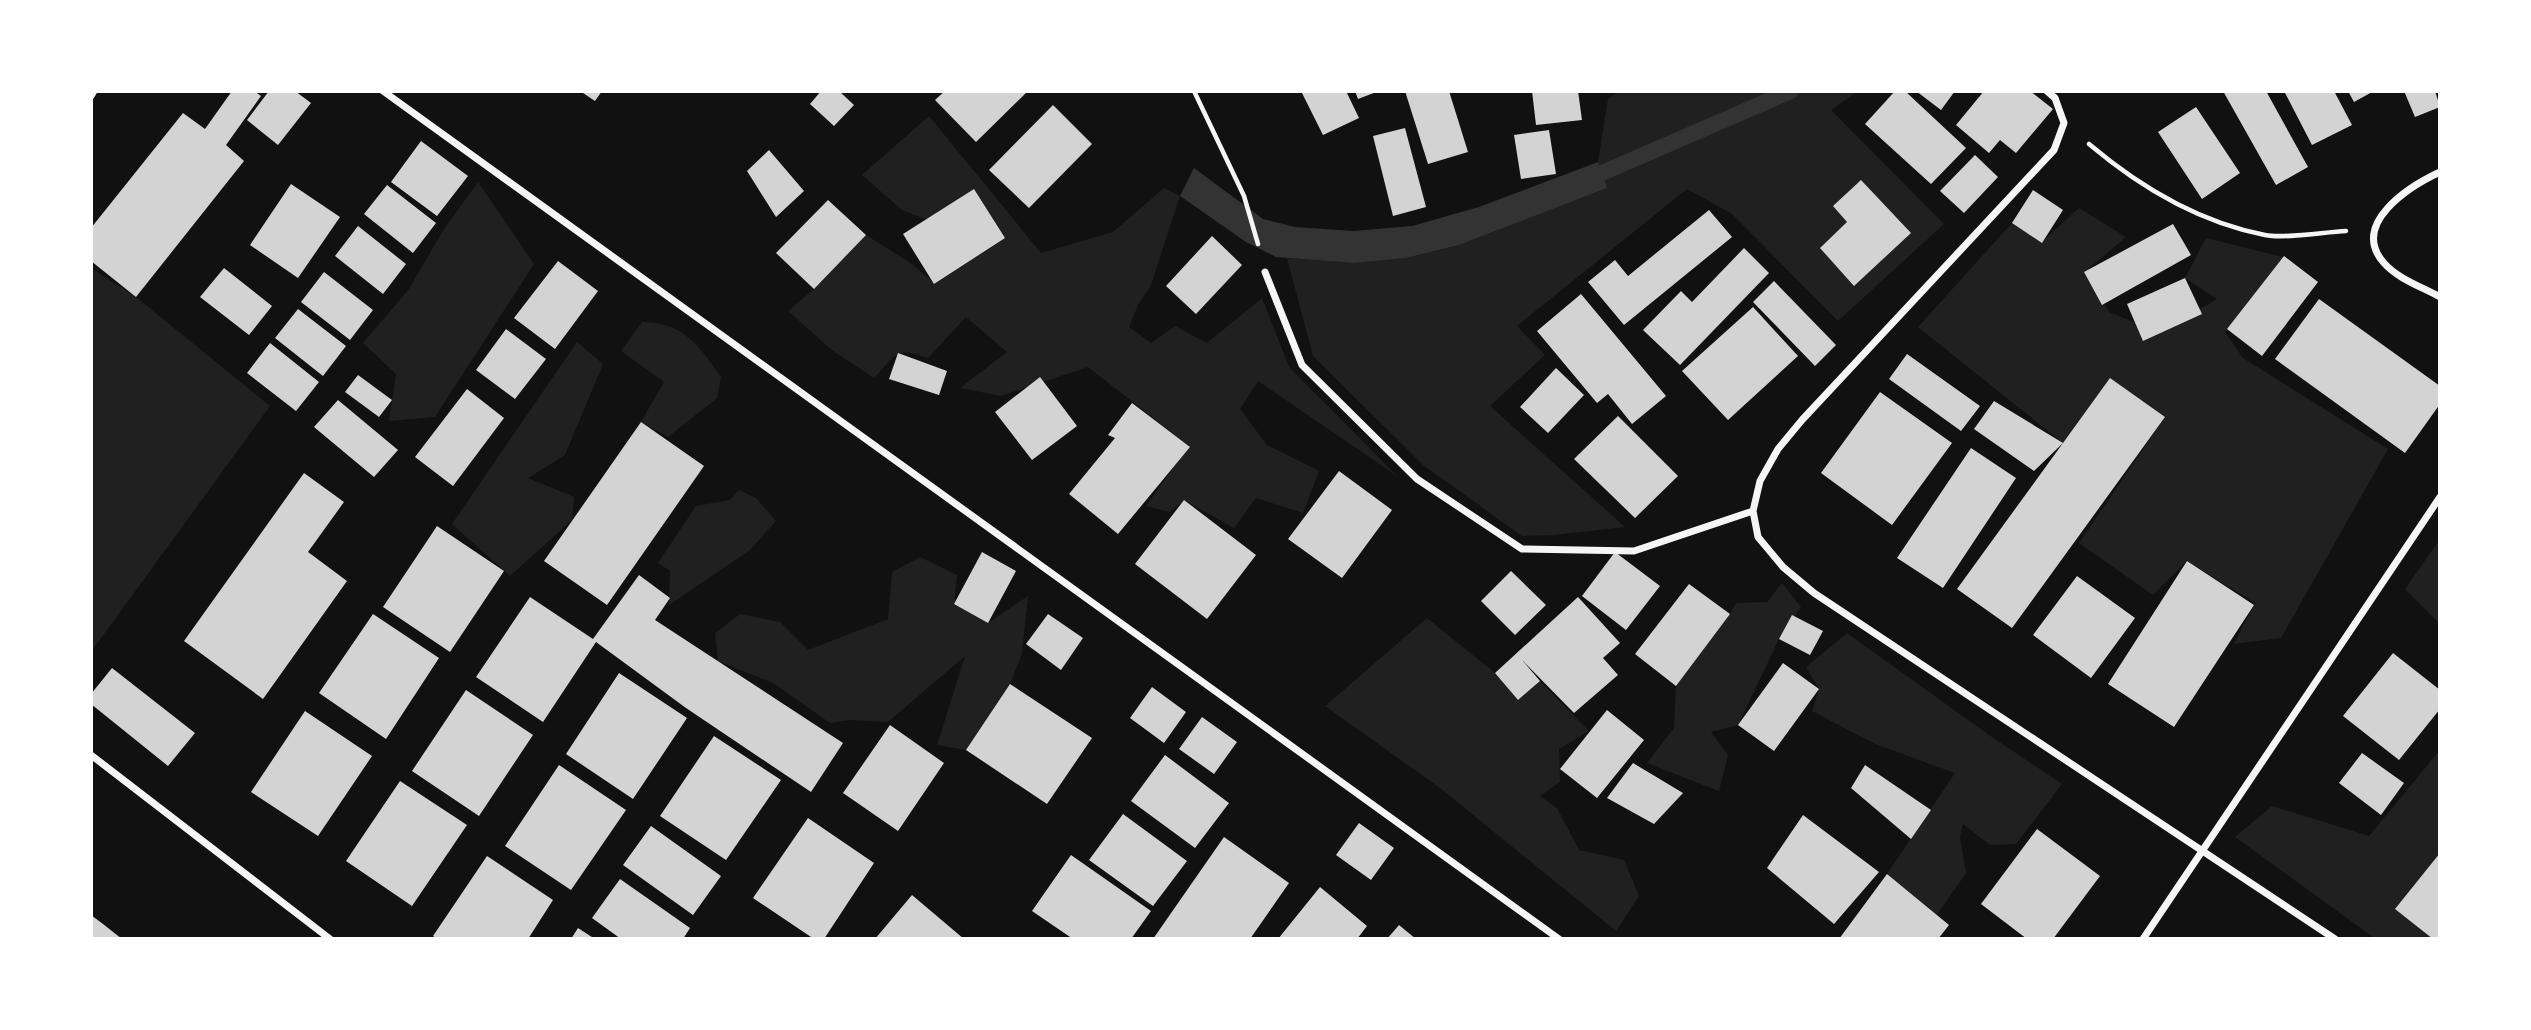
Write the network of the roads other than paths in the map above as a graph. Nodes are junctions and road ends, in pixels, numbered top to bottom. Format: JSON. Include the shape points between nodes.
{"nodes":[{"id":1,"x":94,"y":91,"type":"edge"},
{"id":2,"x":383,"y":91,"type":"edge"},
{"id":3,"x":2047,"y":91,"type":"edge"},
{"id":4,"x":91,"y":96,"type":"edge"},
{"id":5,"x":2440,"y":172,"type":"edge"},
{"id":6,"x":1265,"y":272,"type":"road end"},
{"id":7,"x":2440,"y":297,"type":"edge"},
{"id":8,"x":2440,"y":497,"type":"edge"},
{"id":9,"x":1753,"y":511,"type":"junction"},
{"id":10,"x":91,"y":755,"type":"edge"},
{"id":11,"x":2204,"y":852,"type":"junction"},
{"id":12,"x":330,"y":939,"type":"edge"},
{"id":13,"x":1559,"y":939,"type":"edge"},
{"id":14,"x":2143,"y":939,"type":"edge"},
{"id":15,"x":2336,"y":939,"type":"edge"}],
"edges":[{"from":1,"to":4,"type":"street"},
{"from":2,"to":13,"type":"street"},
{"from":3,"to":9,"type":"street","via":[[2064,124],[2054,150],[1778,449],[1760,481]]},
{"from":5,"to":7,"type":"street","via":[[2404,191],[2384,212],[2373,244],[2383,263]]},
{"from":6,"to":9,"type":"street","via":[[1303,365],[1417,479],[1522,549],[1634,551]]},
{"from":8,"to":11,"type":"street"},
{"from":9,"to":11,"type":"street","via":[[1758,537],[1783,567],[1814,593]]},
{"from":10,"to":12,"type":"street"},
{"from":11,"to":14,"type":"street"},
{"from":11,"to":15,"type":"street"}]}
